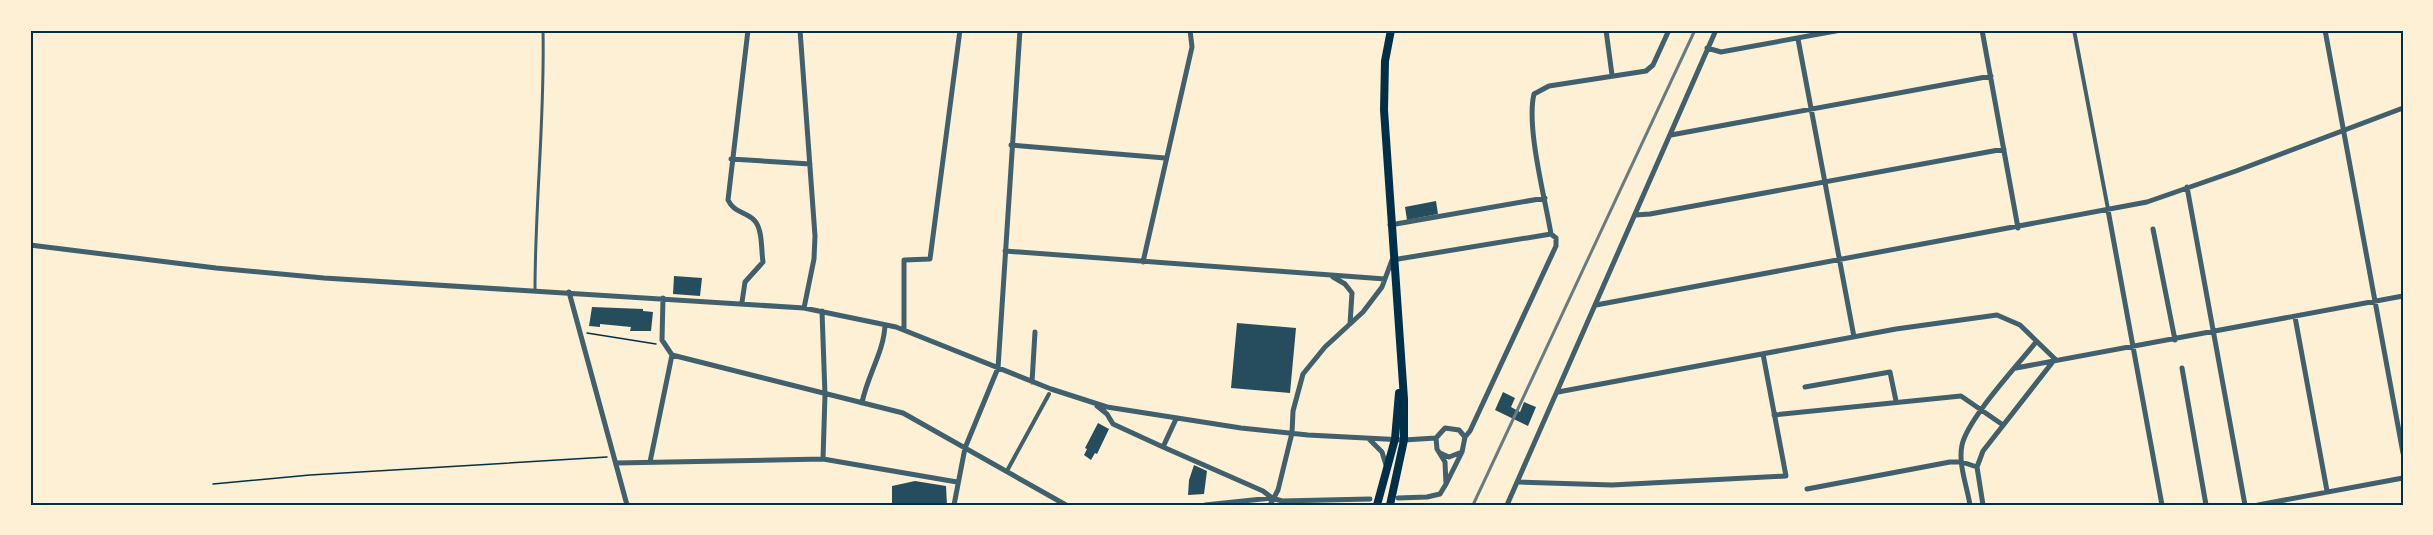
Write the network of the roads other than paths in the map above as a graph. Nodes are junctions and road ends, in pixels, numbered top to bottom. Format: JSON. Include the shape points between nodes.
{"nodes":[{"id":1,"x":543,"y":30,"type":"edge"},
{"id":2,"x":748,"y":30,"type":"edge"},
{"id":3,"x":800,"y":30,"type":"edge"},
{"id":4,"x":960,"y":30,"type":"edge"},
{"id":5,"x":1020,"y":30,"type":"edge"},
{"id":6,"x":1190,"y":30,"type":"edge"},
{"id":7,"x":1391,"y":30,"type":"edge"},
{"id":8,"x":1606,"y":30,"type":"edge"},
{"id":9,"x":1670,"y":30,"type":"edge"},
{"id":10,"x":1716,"y":30,"type":"edge"},
{"id":11,"x":1796,"y":30,"type":"edge"},
{"id":12,"x":1841,"y":30,"type":"edge"},
{"id":13,"x":1982,"y":30,"type":"edge"},
{"id":14,"x":2074,"y":30,"type":"edge"},
{"id":15,"x":2325,"y":30,"type":"edge"},
{"id":16,"x":1798,"y":39,"type":"junction"},
{"id":17,"x":1707,"y":48,"type":"junction"},
{"id":18,"x":1612,"y":75,"type":"junction"},
{"id":19,"x":1991,"y":76,"type":"junction"},
{"id":20,"x":2403,"y":108,"type":"edge"},
{"id":21,"x":1811,"y":109,"type":"junction"},
{"id":22,"x":2344,"y":129,"type":"junction"},
{"id":23,"x":1671,"y":135,"type":"junction"},
{"id":24,"x":1011,"y":146,"type":"junction"},
{"id":25,"x":2004,"y":149,"type":"junction"},
{"id":26,"x":1165,"y":158,"type":"junction"},
{"id":27,"x":731,"y":159,"type":"junction"},
{"id":28,"x":810,"y":164,"type":"junction"},
{"id":29,"x":1824,"y":181,"type":"junction"},
{"id":30,"x":2187,"y":187,"type":"junction"},
{"id":31,"x":1545,"y":198,"type":"junction"},
{"id":32,"x":2108,"y":210,"type":"junction"},
{"id":33,"x":1635,"y":215,"type":"junction"},
{"id":34,"x":1390,"y":225,"type":"junction"},
{"id":35,"x":2018,"y":228,"type":"junction"},
{"id":36,"x":2153,"y":229,"type":"dead end"},
{"id":37,"x":1551,"y":234,"type":"junction"},
{"id":38,"x":30,"y":245,"type":"edge"},
{"id":39,"x":1005,"y":251,"type":"junction"},
{"id":40,"x":1392,"y":260,"type":"junction"},
{"id":41,"x":1839,"y":260,"type":"junction"},
{"id":42,"x":1143,"y":262,"type":"junction"},
{"id":43,"x":1323,"y":275,"type":"junction"},
{"id":44,"x":1385,"y":279,"type":"junction"},
{"id":45,"x":535,"y":290,"type":"junction"},
{"id":46,"x":569,"y":292,"type":"junction"},
{"id":47,"x":2403,"y":296,"type":"edge"},
{"id":48,"x":663,"y":298,"type":"junction"},
{"id":49,"x":2375,"y":301,"type":"junction"},
{"id":50,"x":742,"y":302,"type":"junction"},
{"id":51,"x":1596,"y":305,"type":"junction"},
{"id":52,"x":804,"y":308,"type":"junction"},
{"id":53,"x":822,"y":311,"type":"junction"},
{"id":54,"x":2295,"y":316,"type":"junction"},
{"id":55,"x":1350,"y":324,"type":"junction"},
{"id":56,"x":885,"y":325,"type":"junction"},
{"id":57,"x":904,"y":330,"type":"junction"},
{"id":58,"x":1035,"y":332,"type":"dead end"},
{"id":59,"x":2213,"y":333,"type":"junction"},
{"id":60,"x":1854,"y":337,"type":"junction"},
{"id":61,"x":2175,"y":340,"type":"junction"},
{"id":62,"x":2036,"y":342,"type":"junction"},
{"id":63,"x":2133,"y":347,"type":"junction"},
{"id":64,"x":1762,"y":354,"type":"junction"},
{"id":65,"x":672,"y":355,"type":"junction"},
{"id":66,"x":2055,"y":359,"type":"junction"},
{"id":67,"x":998,"y":368,"type":"junction"},
{"id":68,"x":2016,"y":368,"type":"junction"},
{"id":69,"x":2182,"y":369,"type":"dead end"},
{"id":70,"x":1032,"y":382,"type":"junction"},
{"id":71,"x":1805,"y":387,"type":"dead end"},
{"id":72,"x":1558,"y":392,"type":"junction"},
{"id":73,"x":1049,"y":394,"type":"dead end"},
{"id":74,"x":825,"y":395,"type":"junction"},
{"id":75,"x":1896,"y":401,"type":"junction"},
{"id":76,"x":862,"y":404,"type":"junction"},
{"id":77,"x":1094,"y":404,"type":"junction"},
{"id":78,"x":1983,"y":410,"type":"junction"},
{"id":79,"x":1774,"y":415,"type":"junction"},
{"id":80,"x":1176,"y":418,"type":"junction"},
{"id":81,"x":2003,"y":425,"type":"junction"},
{"id":82,"x":1292,"y":433,"type":"junction"},
{"id":83,"x":1465,"y":437,"type":"junction"},
{"id":84,"x":1367,"y":438,"type":"junction"},
{"id":85,"x":1436,"y":438,"type":"junction"},
{"id":86,"x":1400,"y":440,"type":"junction"},
{"id":87,"x":1163,"y":447,"type":"junction"},
{"id":88,"x":965,"y":448,"type":"junction"},
{"id":89,"x":1462,"y":452,"type":"junction"},
{"id":90,"x":1440,"y":453,"type":"junction"},
{"id":91,"x":2403,"y":453,"type":"edge"},
{"id":92,"x":823,"y":459,"type":"junction"},
{"id":93,"x":615,"y":460,"type":"junction"},
{"id":94,"x":650,"y":462,"type":"junction"},
{"id":95,"x":1962,"y":462,"type":"junction"},
{"id":96,"x":1977,"y":467,"type":"junction"},
{"id":97,"x":1008,"y":469,"type":"dead end"},
{"id":98,"x":1388,"y":473,"type":"junction"},
{"id":99,"x":2403,"y":478,"type":"edge"},
{"id":100,"x":1519,"y":482,"type":"junction"},
{"id":101,"x":957,"y":483,"type":"junction"},
{"id":102,"x":1446,"y":484,"type":"junction"},
{"id":103,"x":1807,"y":489,"type":"dead end"},
{"id":104,"x":2327,"y":491,"type":"junction"},
{"id":105,"x":1272,"y":498,"type":"junction"},
{"id":106,"x":1398,"y":498,"type":"dead end"},
{"id":107,"x":1374,"y":502,"type":"edge"},
{"id":108,"x":627,"y":505,"type":"edge"},
{"id":109,"x":954,"y":505,"type":"edge"},
{"id":110,"x":1066,"y":505,"type":"edge"},
{"id":111,"x":1205,"y":505,"type":"edge"},
{"id":112,"x":1270,"y":505,"type":"edge"},
{"id":113,"x":1390,"y":505,"type":"edge"},
{"id":114,"x":1507,"y":505,"type":"edge"},
{"id":115,"x":1970,"y":505,"type":"edge"},
{"id":116,"x":1983,"y":505,"type":"edge"},
{"id":117,"x":2162,"y":505,"type":"edge"},
{"id":118,"x":2206,"y":505,"type":"edge"},
{"id":119,"x":2244,"y":505,"type":"edge"},
{"id":120,"x":2258,"y":505,"type":"edge"}],
"edges":[{"from":1,"to":45,"type":"lane","via":[[545,93],[535,228]]},
{"from":2,"to":27,"type":"street"},
{"from":3,"to":28,"type":"street"},
{"from":4,"to":57,"type":"street","via":[[930,259],[904,260]]},
{"from":5,"to":24,"type":"street"},
{"from":6,"to":26,"type":"street","via":[[1191,47],[1171,146]]},
{"from":7,"to":34,"type":"main road","via":[[1383,81]]},
{"from":8,"to":18,"type":"street"},
{"from":9,"to":18,"type":"street","via":[[1653,65],[1646,71]]},
{"from":10,"to":17,"type":"street"},
{"from":11,"to":16,"type":"street"},
{"from":12,"to":16,"type":"street"},
{"from":13,"to":19,"type":"street"},
{"from":14,"to":32,"type":"street"},
{"from":15,"to":22,"type":"street"},
{"from":16,"to":17,"type":"street","via":[[1721,51]]},
{"from":16,"to":21,"type":"street"},
{"from":17,"to":23,"type":"street"},
{"from":18,"to":31,"type":"street","via":[[1549,87],[1534,94],[1533,128]]},
{"from":19,"to":21,"type":"street"},
{"from":19,"to":25,"type":"street"},
{"from":20,"to":22,"type":"street"},
{"from":21,"to":23,"type":"street"},
{"from":21,"to":29,"type":"street"},
{"from":22,"to":30,"type":"street"},
{"from":22,"to":49,"type":"street"},
{"from":23,"to":33,"type":"street"},
{"from":24,"to":26,"type":"street"},
{"from":24,"to":39,"type":"street"},
{"from":25,"to":29,"type":"street"},
{"from":25,"to":35,"type":"street"},
{"from":26,"to":42,"type":"street"},
{"from":27,"to":28,"type":"street"},
{"from":27,"to":50,"type":"street","via":[[728,200],[732,208],[750,217],[758,227],[762,262],[745,282]]},
{"from":28,"to":52,"type":"street","via":[[815,248]]},
{"from":29,"to":33,"type":"street"},
{"from":29,"to":41,"type":"street"},
{"from":30,"to":32,"type":"street"},
{"from":30,"to":59,"type":"street"},
{"from":31,"to":34,"type":"street"},
{"from":31,"to":37,"type":"street"},
{"from":32,"to":35,"type":"street"},
{"from":32,"to":63,"type":"street"},
{"from":33,"to":51,"type":"street"},
{"from":34,"to":40,"type":"main road"},
{"from":35,"to":41,"type":"street"},
{"from":36,"to":61,"type":"street"},
{"from":37,"to":40,"type":"street"},
{"from":37,"to":83,"type":"street","via":[[1556,238],[1556,246]]},
{"from":38,"to":45,"type":"street","via":[[216,268]]},
{"from":39,"to":42,"type":"street"},
{"from":39,"to":67,"type":"street"},
{"from":40,"to":44,"type":"street"},
{"from":40,"to":86,"type":"main road","via":[[1400,365]]},
{"from":41,"to":51,"type":"street"},
{"from":41,"to":60,"type":"street"},
{"from":42,"to":43,"type":"street"},
{"from":43,"to":44,"type":"street"},
{"from":43,"to":55,"type":"street","via":[[1336,278],[1352,293]]},
{"from":44,"to":55,"type":"street"},
{"from":45,"to":46,"type":"street"},
{"from":46,"to":48,"type":"street"},
{"from":46,"to":93,"type":"street"},
{"from":47,"to":49,"type":"street"},
{"from":48,"to":50,"type":"street"},
{"from":48,"to":65,"type":"street","via":[[661,322],[665,345]]},
{"from":49,"to":54,"type":"street"},
{"from":49,"to":91,"type":"street"},
{"from":50,"to":52,"type":"street"},
{"from":51,"to":72,"type":"street"},
{"from":52,"to":53,"type":"street"},
{"from":53,"to":56,"type":"street"},
{"from":53,"to":74,"type":"street"},
{"from":54,"to":59,"type":"street"},
{"from":54,"to":104,"type":"street"},
{"from":55,"to":82,"type":"street","via":[[1303,374],[1293,411]]},
{"from":56,"to":57,"type":"street"},
{"from":56,"to":76,"type":"street","via":[[883,344]]},
{"from":57,"to":67,"type":"street"},
{"from":58,"to":70,"type":"street"},
{"from":59,"to":61,"type":"street"},
{"from":59,"to":119,"type":"street"},
{"from":60,"to":62,"type":"street","via":[[1997,315],[2020,326]]},
{"from":60,"to":64,"type":"street"},
{"from":61,"to":63,"type":"street"},
{"from":62,"to":66,"type":"street"},
{"from":62,"to":68,"type":"street"},
{"from":63,"to":66,"type":"street"},
{"from":63,"to":117,"type":"street"},
{"from":64,"to":72,"type":"street"},
{"from":64,"to":79,"type":"street"},
{"from":65,"to":74,"type":"street"},
{"from":65,"to":94,"type":"street"},
{"from":66,"to":68,"type":"street"},
{"from":66,"to":81,"type":"street"},
{"from":67,"to":70,"type":"street"},
{"from":67,"to":88,"type":"street"},
{"from":68,"to":78,"type":"street"},
{"from":69,"to":118,"type":"street"},
{"from":70,"to":77,"type":"street"},
{"from":71,"to":75,"type":"street","via":[[1890,372]]},
{"from":72,"to":100,"type":"street"},
{"from":73,"to":97,"type":"street"},
{"from":74,"to":76,"type":"street"},
{"from":74,"to":92,"type":"street"},
{"from":75,"to":78,"type":"street","via":[[1961,396]]},
{"from":75,"to":79,"type":"street"},
{"from":76,"to":88,"type":"street","via":[[903,413]]},
{"from":77,"to":80,"type":"street"},
{"from":77,"to":87,"type":"street","via":[[1113,424]]},
{"from":78,"to":81,"type":"street"},
{"from":78,"to":95,"type":"street","via":[[1962,444]]},
{"from":79,"to":100,"type":"street","via":[[1786,476],[1623,485]]},
{"from":80,"to":82,"type":"street"},
{"from":80,"to":87,"type":"street"},
{"from":81,"to":96,"type":"street","via":[[1983,451]]},
{"from":82,"to":84,"type":"street"},
{"from":82,"to":105,"type":"street","via":[[1278,490]]},
{"from":83,"to":85,"type":"street","via":[[1450,427],[1441,430]]},
{"from":83,"to":89,"type":"street"},
{"from":84,"to":86,"type":"street"},
{"from":84,"to":98,"type":"street","via":[[1382,452]]},
{"from":85,"to":86,"type":"street"},
{"from":85,"to":90,"type":"street"},
{"from":86,"to":98,"type":"main road"},
{"from":86,"to":113,"type":"main road"},
{"from":87,"to":105,"type":"street"},
{"from":88,"to":101,"type":"street"},
{"from":88,"to":110,"type":"street"},
{"from":89,"to":90,"type":"street","via":[[1449,457]]},
{"from":89,"to":102,"type":"street"},
{"from":90,"to":102,"type":"street","via":[[1445,462]]},
{"from":92,"to":94,"type":"street"},
{"from":92,"to":101,"type":"street"},
{"from":93,"to":94,"type":"street"},
{"from":93,"to":108,"type":"street"},
{"from":95,"to":96,"type":"street"},
{"from":95,"to":103,"type":"street"},
{"from":95,"to":115,"type":"street"},
{"from":96,"to":116,"type":"street"},
{"from":98,"to":107,"type":"main road"},
{"from":99,"to":104,"type":"street"},
{"from":100,"to":114,"type":"street"},
{"from":101,"to":109,"type":"street"},
{"from":102,"to":106,"type":"street","via":[[1440,494],[1427,498]]},
{"from":104,"to":120,"type":"street"},
{"from":105,"to":107,"type":"street"},
{"from":105,"to":111,"type":"street"},
{"from":105,"to":112,"type":"street"}]}
